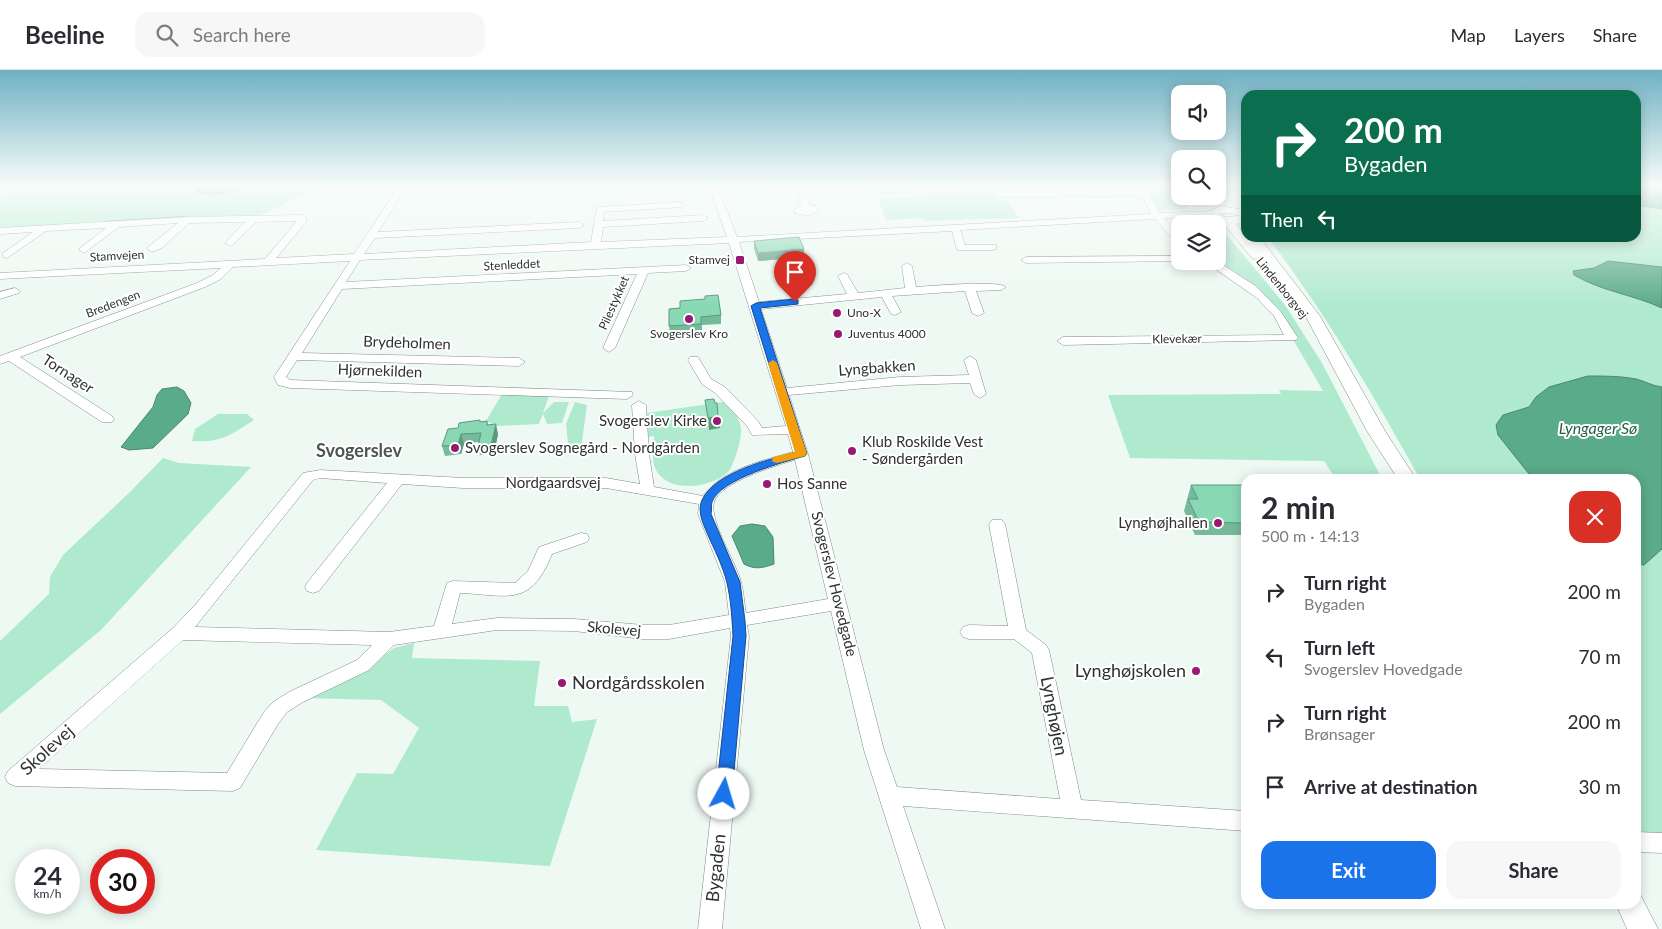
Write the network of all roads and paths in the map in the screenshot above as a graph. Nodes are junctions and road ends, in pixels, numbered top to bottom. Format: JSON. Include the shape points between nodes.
{"nodes":[{"id":1,"x":86,"y":226,"type":"edge"},
{"id":2,"x":114,"y":226,"type":"edge"},
{"id":3,"x":180,"y":226,"type":"edge"},
{"id":4,"x":246,"y":226,"type":"edge"},
{"id":5,"x":298,"y":226,"type":"edge"},
{"id":6,"x":377,"y":226,"type":"edge"},
{"id":7,"x":556,"y":226,"type":"edge"},
{"id":8,"x":598,"y":226,"type":"edge"},
{"id":9,"x":729,"y":226,"type":"edge"},
{"id":10,"x":960,"y":226,"type":"edge"},
{"id":11,"x":1024,"y":226,"type":"edge"},
{"id":12,"x":926,"y":228,"type":"junction"},
{"id":13,"x":43,"y":229,"type":"junction"},
{"id":14,"x":0,"y":231,"type":"edge"},
{"id":15,"x":956,"y":231,"type":"junction"},
{"id":16,"x":371,"y":235,"type":"junction"},
{"id":17,"x":734,"y":240,"type":"junction"},
{"id":18,"x":1247,"y":242,"type":"edge"},
{"id":19,"x":1257,"y":242,"type":"edge"},
{"id":20,"x":230,"y":243,"type":"dead end"},
{"id":21,"x":596,"y":244,"type":"junction"},
{"id":22,"x":992,"y":247,"type":"dead end"},
{"id":23,"x":152,"y":249,"type":"dead end"},
{"id":24,"x":84,"y":250,"type":"dead end"},
{"id":25,"x":7,"y":255,"type":"dead end"},
{"id":26,"x":357,"y":257,"type":"junction"},
{"id":27,"x":1171,"y":259,"type":"edge"},
{"id":28,"x":1026,"y":260,"type":"dead end"},
{"id":29,"x":269,"y":262,"type":"junction"},
{"id":30,"x":231,"y":263,"type":"junction"},
{"id":31,"x":907,"y":266,"type":"dead end"},
{"id":32,"x":686,"y":268,"type":"dead end"},
{"id":33,"x":644,"y":270,"type":"junction"},
{"id":34,"x":1224,"y":270,"type":"edge"},
{"id":35,"x":0,"y":276,"type":"edge"},
{"id":36,"x":843,"y":276,"type":"dead end"},
{"id":37,"x":339,"y":286,"type":"junction"},
{"id":38,"x":969,"y":287,"type":"junction"},
{"id":39,"x":1001,"y":287,"type":"dead end"},
{"id":40,"x":911,"y":290,"type":"junction"},
{"id":41,"x":15,"y":291,"type":"dead end"},
{"id":42,"x":884,"y":293,"type":"junction"},
{"id":43,"x":0,"y":296,"type":"edge"},
{"id":44,"x":854,"y":296,"type":"junction"},
{"id":45,"x":756,"y":306,"type":"junction"},
{"id":46,"x":895,"y":312,"type":"dead end"},
{"id":47,"x":978,"y":313,"type":"dead end"},
{"id":48,"x":1063,"y":340,"type":"dead end"},
{"id":49,"x":609,"y":348,"type":"dead end"},
{"id":50,"x":294,"y":356,"type":"junction"},
{"id":51,"x":1336,"y":356,"type":"junction"},
{"id":52,"x":5,"y":358,"type":"edge"},
{"id":53,"x":694,"y":360,"type":"dead end"},
{"id":54,"x":970,"y":360,"type":"dead end"},
{"id":55,"x":519,"y":362,"type":"dead end"},
{"id":56,"x":975,"y":379,"type":"junction"},
{"id":57,"x":781,"y":392,"type":"junction"},
{"id":58,"x":980,"y":394,"type":"dead end"},
{"id":59,"x":627,"y":395,"type":"dead end"},
{"id":60,"x":639,"y":405,"type":"dead end"},
{"id":61,"x":107,"y":419,"type":"dead end"},
{"id":62,"x":794,"y":428,"type":"junction"},
{"id":63,"x":1376,"y":431,"type":"junction"},
{"id":64,"x":801,"y":454,"type":"junction"},
{"id":65,"x":1393,"y":474,"type":"edge"},
{"id":66,"x":1404,"y":474,"type":"edge"},
{"id":67,"x":398,"y":479,"type":"junction"},
{"id":68,"x":647,"y":489,"type":"junction"},
{"id":69,"x":707,"y":501,"type":"junction"},
{"id":70,"x":997,"y":524,"type":"dead end"},
{"id":71,"x":580,"y":538,"type":"dead end"},
{"id":72,"x":313,"y":587,"type":"dead end"},
{"id":73,"x":839,"y":603,"type":"junction"},
{"id":74,"x":739,"y":621,"type":"junction"},
{"id":75,"x":441,"y":631,"type":"junction"},
{"id":76,"x":969,"y":632,"type":"dead end"},
{"id":77,"x":1018,"y":633,"type":"junction"},
{"id":78,"x":179,"y":634,"type":"junction"},
{"id":79,"x":388,"y":639,"type":"junction"},
{"id":80,"x":888,"y":796,"type":"junction"},
{"id":81,"x":1073,"y":810,"type":"junction"},
{"id":82,"x":1241,"y":821,"type":"edge"},
{"id":83,"x":1641,"y":842,"type":"edge"},
{"id":84,"x":1662,"y":843,"type":"edge"},
{"id":85,"x":1633,"y":909,"type":"edge"},
{"id":86,"x":710,"y":929,"type":"edge"},
{"id":87,"x":933,"y":929,"type":"edge"},
{"id":88,"x":1643,"y":929,"type":"edge"}],
"edges":[{"from":1,"to":13,"type":"street"},
{"from":2,"to":24,"type":"street"},
{"from":3,"to":23,"type":"street"},
{"from":4,"to":20,"type":"street"},
{"from":5,"to":29,"type":"street"},
{"from":6,"to":16,"type":"street","name":"Hjørnekilden"},
{"from":7,"to":16,"type":"street"},
{"from":8,"to":21,"type":"street"},
{"from":9,"to":17,"type":"street","name":"Svogerslev Hovedgade"},
{"from":10,"to":12,"type":"street","name":"Stamvejen"},
{"from":11,"to":15,"type":"street"},
{"from":12,"to":15,"type":"street"},
{"from":12,"to":17,"type":"street","name":"Stamvejen"},
{"from":13,"to":14,"type":"street"},
{"from":13,"to":25,"type":"street"},
{"from":15,"to":22,"type":"street","via":[[961,248]]},
{"from":16,"to":26,"type":"street","name":"Hjørnekilden"},
{"from":17,"to":21,"type":"street","name":"Stamvejen"},
{"from":17,"to":45,"type":"street","name":"Svogerslev Hovedgade"},
{"from":18,"to":51,"type":"main road","name":"Lindenborgvej"},
{"from":19,"to":51,"type":"main road","name":"Lindenborgvej","via":[[1313,316]]},
{"from":21,"to":26,"type":"street","name":"Stamvejen"},
{"from":26,"to":29,"type":"street","name":"Stamvejen"},
{"from":26,"to":37,"type":"street","name":"Hjørnekilden"},
{"from":27,"to":28,"type":"street"},
{"from":29,"to":30,"type":"street","name":"Stamvejen"},
{"from":30,"to":35,"type":"street","name":"Stamvejen"},
{"from":30,"to":52,"type":"street","name":"Bredengen","via":[[217,277],[202,285]]},
{"from":31,"to":40,"type":"street"},
{"from":32,"to":33,"type":"street","name":"Stenleddet"},
{"from":33,"to":37,"type":"street","name":"Stenleddet"},
{"from":33,"to":49,"type":"street","name":"Pilestykket"},
{"from":34,"to":48,"type":"street","name":"Klevekær","via":[[1263,297],[1292,338]]},
{"from":36,"to":44,"type":"street"},
{"from":37,"to":50,"type":"street","name":"Hjørnekilden"},
{"from":38,"to":39,"type":"street","via":[[986,281]]},
{"from":38,"to":40,"type":"street"},
{"from":38,"to":47,"type":"street"},
{"from":40,"to":42,"type":"street"},
{"from":41,"to":43,"type":"street"},
{"from":42,"to":44,"type":"street"},
{"from":42,"to":46,"type":"street"},
{"from":44,"to":45,"type":"street"},
{"from":45,"to":57,"type":"street","name":"Svogerslev Hovedgade"},
{"from":50,"to":55,"type":"street","name":"Brydeholmen"},
{"from":50,"to":59,"type":"street","name":"Hjørnekilden","via":[[280,377],[282,382]]},
{"from":51,"to":63,"type":"main road","name":"Lindenborgvej"},
{"from":52,"to":61,"type":"street","name":"Tornager"},
{"from":53,"to":62,"type":"street","via":[[706,381],[720,390],[757,432]]},
{"from":54,"to":56,"type":"street"},
{"from":56,"to":57,"type":"street","name":"Lyngbakken","via":[[900,381]]},
{"from":56,"to":58,"type":"street"},
{"from":57,"to":62,"type":"street","name":"Svogerslev Hovedgade"},
{"from":60,"to":68,"type":"street"},
{"from":62,"to":64,"type":"street","name":"Svogerslev Hovedgade"},
{"from":63,"to":65,"type":"main road","name":"Lindenborgvej"},
{"from":63,"to":66,"type":"main road","name":"Lindenborgvej"},
{"from":64,"to":69,"type":"street","via":[[759,466],[724,484]]},
{"from":64,"to":73,"type":"street","name":"Svogerslev Hovedgade"},
{"from":67,"to":68,"type":"street","name":"Nordgaardsvej","via":[[606,483]]},
{"from":67,"to":72,"type":"street"},
{"from":67,"to":78,"type":"street","name":"Nordgaardsvej","via":[[308,476]]},
{"from":68,"to":69,"type":"street","name":"Nordgaardsvej"},
{"from":69,"to":74,"type":"street","name":"Bygaden","via":[[706,514],[733,582]]},
{"from":70,"to":77,"type":"street"},
{"from":71,"to":75,"type":"street","via":[[544,551],[531,581],[525,586],[516,589],[453,587]]},
{"from":73,"to":74,"type":"street","name":"Skolevej"},
{"from":73,"to":80,"type":"street","name":"Svogerslev Hovedgade"},
{"from":74,"to":75,"type":"street","name":"Skolevej","via":[[669,632],[574,625],[497,624]]},
{"from":74,"to":86,"type":"street","name":"Bygaden"},
{"from":75,"to":79,"type":"street","name":"Skolevej"},
{"from":76,"to":77,"type":"street"},
{"from":77,"to":81,"type":"street","name":"Lynghøjen","via":[[1040,650]]},
{"from":78,"to":79,"type":"street","name":"Skolevej"},
{"from":78,"to":79,"type":"street","name":"Skolevej","via":[[15,777],[233,782],[280,707],[363,665]]},
{"from":80,"to":81,"type":"street"},
{"from":80,"to":87,"type":"street","name":"Svogerslev Hovedgade"},
{"from":81,"to":82,"type":"street"},
{"from":83,"to":84,"type":"street"},
{"from":85,"to":88,"type":"main road"}]}
